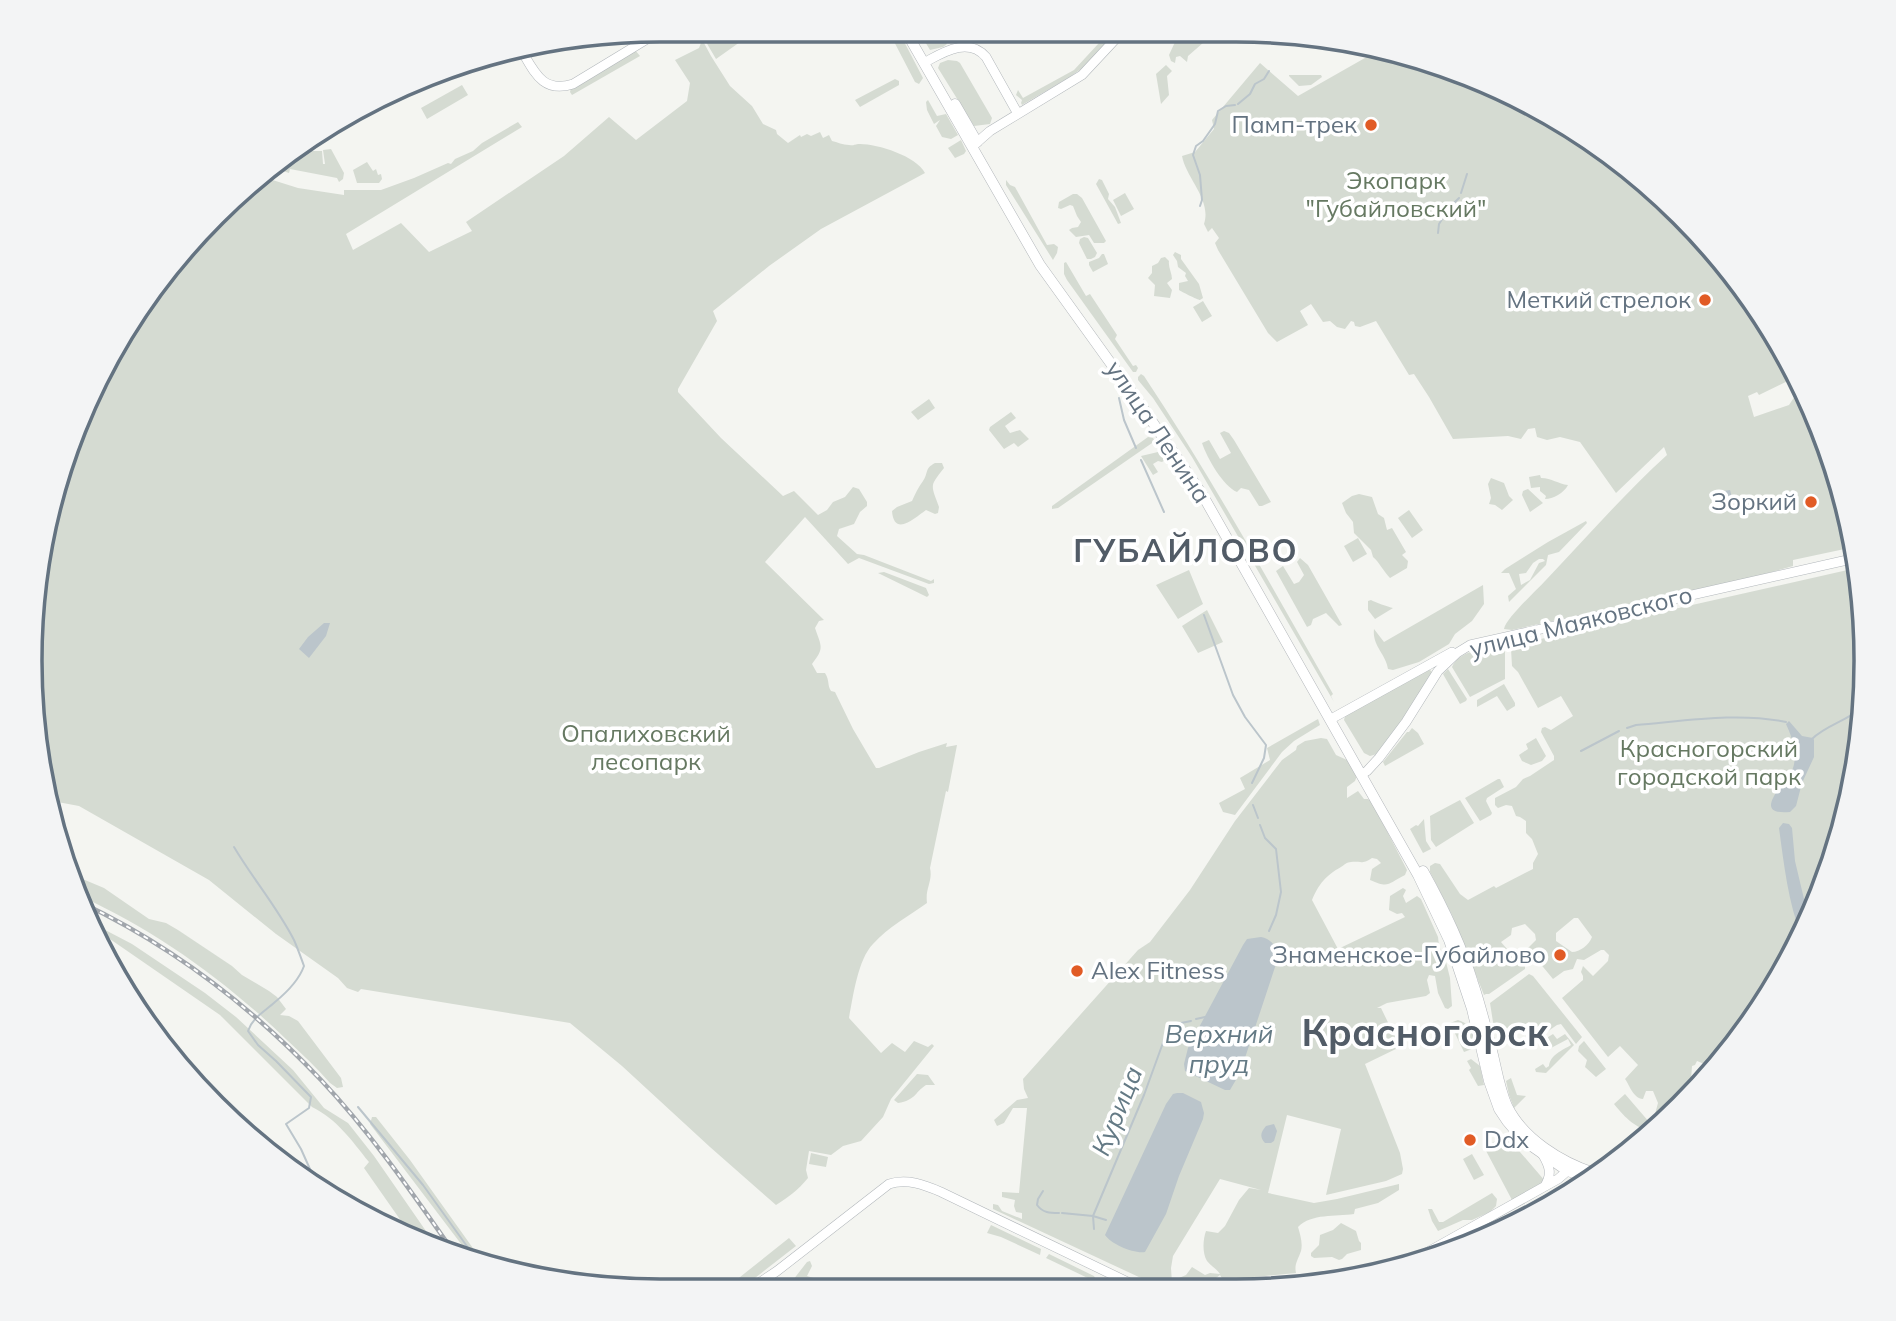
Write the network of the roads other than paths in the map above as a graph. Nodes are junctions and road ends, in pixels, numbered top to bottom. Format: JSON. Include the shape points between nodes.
{"nodes":[{"id":1,"x":641,"y":42,"type":"edge"},
{"id":2,"x":912,"y":42,"type":"edge"},
{"id":3,"x":919,"y":42,"type":"edge"},
{"id":4,"x":1113,"y":42,"type":"edge"},
{"id":5,"x":526,"y":57,"type":"edge"},
{"id":6,"x":929,"y":60,"type":"junction"},
{"id":7,"x":1018,"y":114,"type":"junction"},
{"id":8,"x":975,"y":144,"type":"junction"},
{"id":9,"x":1846,"y":560,"type":"edge"},
{"id":10,"x":1470,"y":645,"type":"junction"},
{"id":11,"x":1427,"y":666,"type":"junction"},
{"id":12,"x":1435,"y":676,"type":"junction"},
{"id":13,"x":1333,"y":717,"type":"junction"},
{"id":14,"x":1364,"y":772,"type":"junction"},
{"id":15,"x":1492,"y":1073,"type":"junction"},
{"id":16,"x":1542,"y":1153,"type":"junction"},
{"id":17,"x":1568,"y":1167,"type":"junction"},
{"id":18,"x":1585,"y":1171,"type":"edge"},
{"id":19,"x":1580,"y":1174,"type":"edge"},
{"id":20,"x":1545,"y":1186,"type":"junction"},
{"id":21,"x":1444,"y":1242,"type":"edge"},
{"id":22,"x":764,"y":1279,"type":"edge"},
{"id":23,"x":1121,"y":1279,"type":"edge"}],
"edges":[{"from":1,"to":5,"type":"street","via":[[564,87],[545,83]]},
{"from":2,"to":8,"type":"main road","name":"улица Ленина"},
{"from":3,"to":6,"type":"main road","name":"улица Ленина"},
{"from":4,"to":7,"type":"street","via":[[1082,75]]},
{"from":6,"to":7,"type":"street","via":[[961,47],[980,50]]},
{"from":6,"to":8,"type":"main road","name":"улица Ленина"},
{"from":7,"to":8,"type":"street"},
{"from":8,"to":13,"type":"main road","name":"улица Ленина","via":[[1040,265],[1202,494]]},
{"from":9,"to":10,"type":"street","name":"улица Маяковского"},
{"from":10,"to":11,"type":"street"},
{"from":10,"to":12,"type":"street","name":"улица Маяковского"},
{"from":11,"to":12,"type":"street"},
{"from":11,"to":13,"type":"street"},
{"from":12,"to":14,"type":"street","name":"улица Маяковского","via":[[1408,719]]},
{"from":13,"to":14,"type":"main road","name":"улица Ленина"},
{"from":14,"to":15,"type":"main road","name":"улица Ленина","via":[[1449,940]]},
{"from":15,"to":16,"type":"main road","via":[[1496,1101],[1504,1117],[1523,1140]]},
{"from":15,"to":17,"type":"main road","via":[[1517,1122]]},
{"from":16,"to":17,"type":"main road"},
{"from":16,"to":20,"type":"street","via":[[1550,1170]]},
{"from":17,"to":18,"type":"main road"},
{"from":17,"to":19,"type":"main road"},
{"from":17,"to":20,"type":"street"},
{"from":20,"to":21,"type":"street"},
{"from":22,"to":23,"type":"street","via":[[889,1184],[902,1181],[929,1187]]}]}
